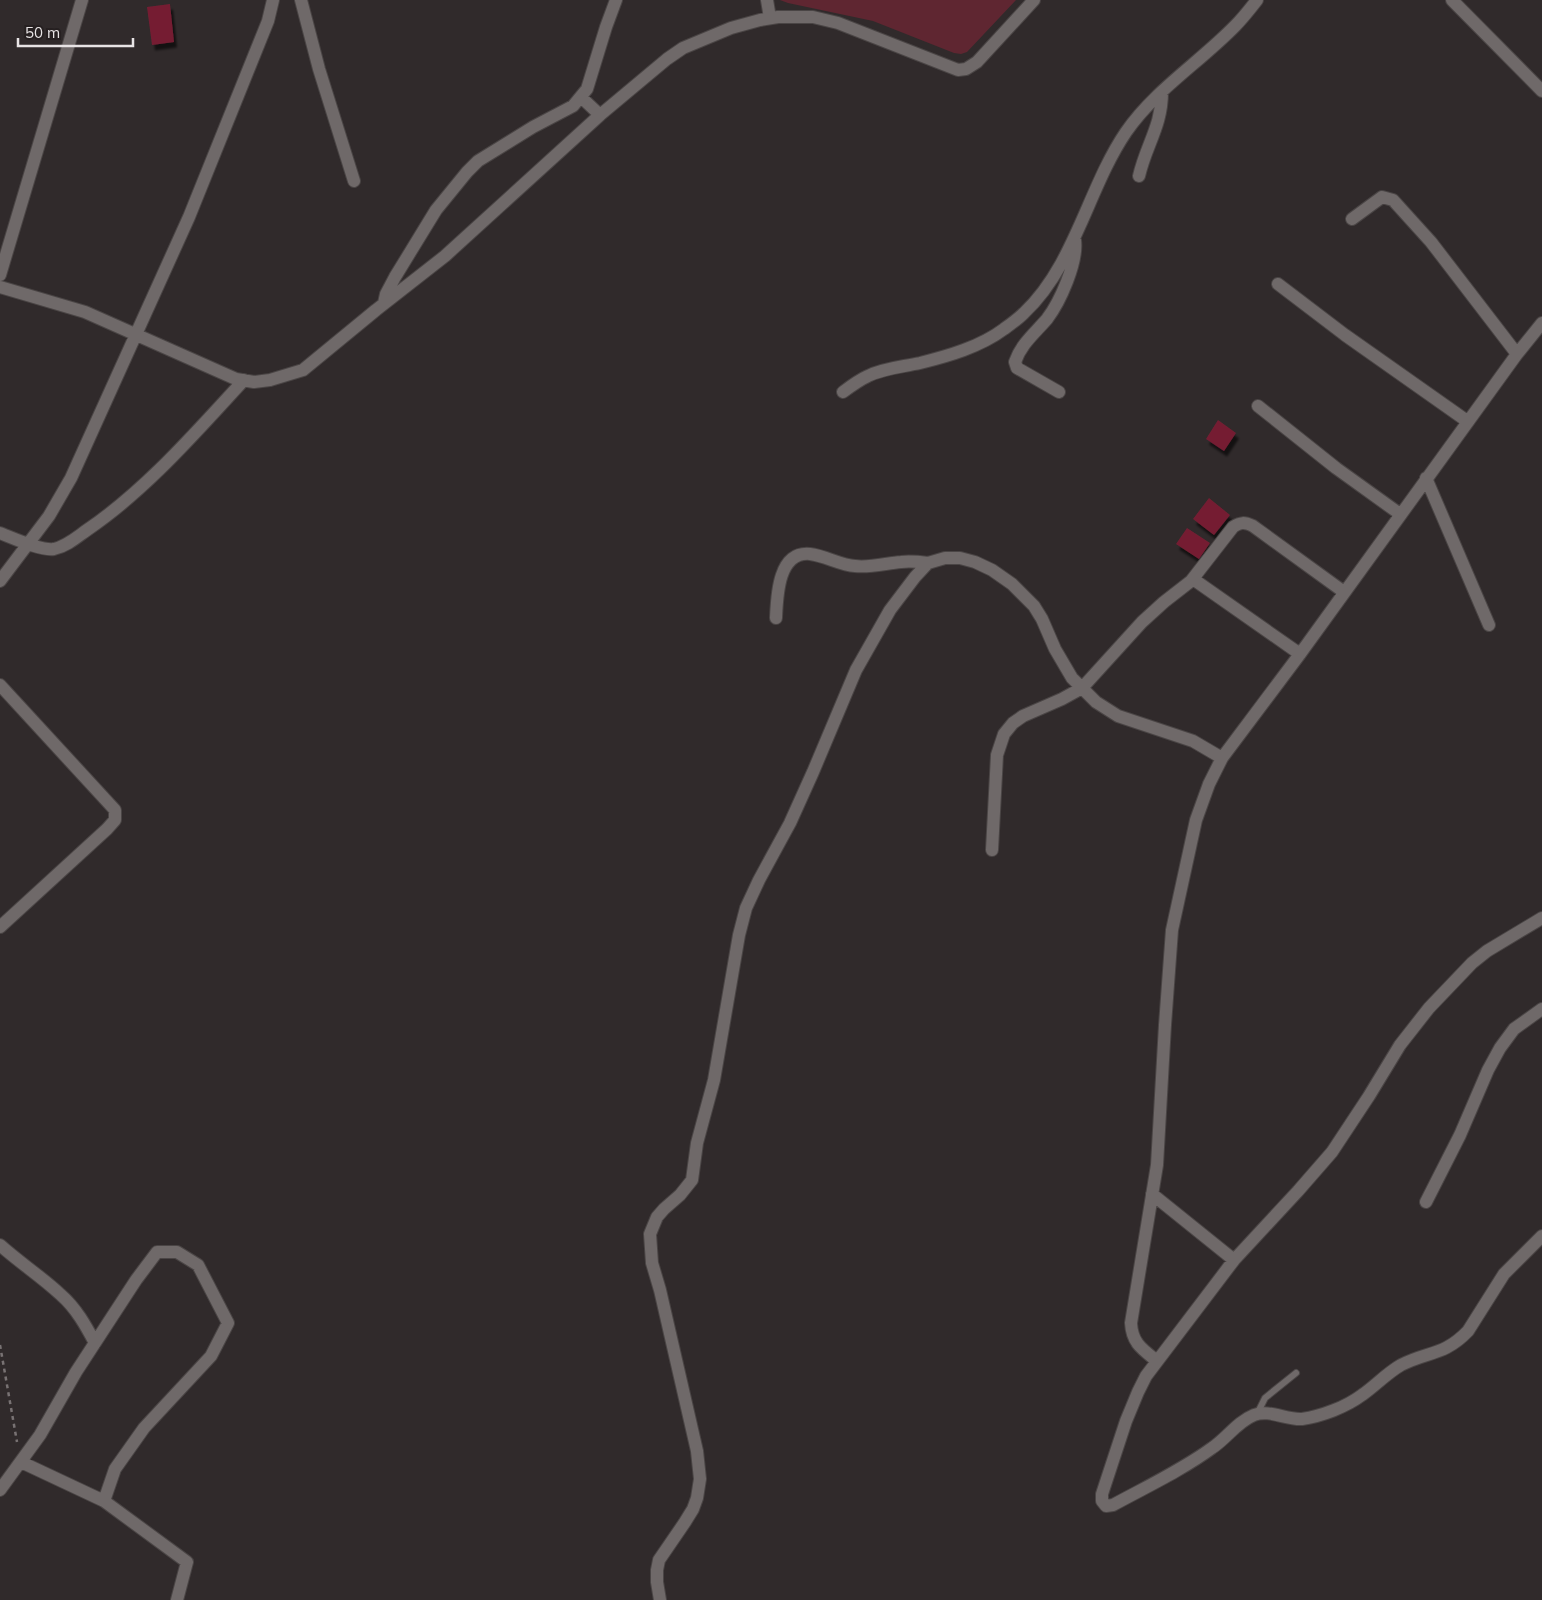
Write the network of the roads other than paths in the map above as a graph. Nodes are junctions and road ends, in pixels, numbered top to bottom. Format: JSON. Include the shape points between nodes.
{"nodes":[{"id":1,"x":82,"y":0,"type":"edge"},
{"id":2,"x":273,"y":0,"type":"edge"},
{"id":3,"x":301,"y":0,"type":"edge"},
{"id":4,"x":616,"y":0,"type":"edge"},
{"id":5,"x":767,"y":0,"type":"edge"},
{"id":6,"x":1034,"y":0,"type":"edge"},
{"id":7,"x":1257,"y":0,"type":"edge"},
{"id":8,"x":1452,"y":0,"type":"edge"},
{"id":9,"x":770,"y":18,"type":"junction"},
{"id":10,"x":1542,"y":91,"type":"edge"},
{"id":11,"x":1162,"y":92,"type":"junction"},
{"id":12,"x":582,"y":98,"type":"junction"},
{"id":13,"x":600,"y":115,"type":"junction"},
{"id":14,"x":1139,"y":176,"type":"dead end"},
{"id":15,"x":354,"y":181,"type":"dead end"},
{"id":16,"x":1352,"y":219,"type":"dead end"},
{"id":17,"x":1074,"y":238,"type":"junction"},
{"id":18,"x":0,"y":275,"type":"edge"},
{"id":19,"x":1278,"y":284,"type":"dead end"},
{"id":20,"x":0,"y":288,"type":"edge"},
{"id":21,"x":384,"y":304,"type":"junction"},
{"id":22,"x":1542,"y":323,"type":"edge"},
{"id":23,"x":135,"y":334,"type":"junction"},
{"id":24,"x":1517,"y":354,"type":"junction"},
{"id":25,"x":244,"y":380,"type":"junction"},
{"id":26,"x":843,"y":392,"type":"dead end"},
{"id":27,"x":1059,"y":392,"type":"dead end"},
{"id":28,"x":1258,"y":406,"type":"dead end"},
{"id":29,"x":1467,"y":422,"type":"junction"},
{"id":30,"x":1426,"y":478,"type":"junction"},
{"id":31,"x":1400,"y":514,"type":"junction"},
{"id":32,"x":0,"y":533,"type":"edge"},
{"id":33,"x":28,"y":544,"type":"junction"},
{"id":34,"x":928,"y":563,"type":"junction"},
{"id":35,"x":1194,"y":578,"type":"junction"},
{"id":36,"x":0,"y":581,"type":"edge"},
{"id":37,"x":1344,"y":592,"type":"junction"},
{"id":38,"x":776,"y":618,"type":"dead end"},
{"id":39,"x":1489,"y":625,"type":"dead end"},
{"id":40,"x":1300,"y":654,"type":"junction"},
{"id":41,"x":0,"y":685,"type":"edge"},
{"id":42,"x":1082,"y":688,"type":"junction"},
{"id":43,"x":1222,"y":758,"type":"junction"},
{"id":44,"x":992,"y":850,"type":"dead end"},
{"id":45,"x":1542,"y":918,"type":"edge"},
{"id":46,"x":0,"y":928,"type":"edge"},
{"id":47,"x":1542,"y":1009,"type":"edge"},
{"id":48,"x":1152,"y":1194,"type":"junction"},
{"id":49,"x":1426,"y":1202,"type":"dead end"},
{"id":50,"x":1542,"y":1236,"type":"edge"},
{"id":51,"x":0,"y":1245,"type":"edge"},
{"id":52,"x":1234,"y":1260,"type":"junction"},
{"id":53,"x":95,"y":1343,"type":"junction"},
{"id":54,"x":1157,"y":1361,"type":"junction"},
{"id":55,"x":1296,"y":1373,"type":"dead end"},
{"id":56,"x":1257,"y":1414,"type":"junction"},
{"id":57,"x":21,"y":1462,"type":"junction"},
{"id":58,"x":0,"y":1490,"type":"edge"},
{"id":59,"x":104,"y":1501,"type":"junction"},
{"id":60,"x":177,"y":1600,"type":"edge"},
{"id":61,"x":660,"y":1600,"type":"edge"}],
"edges":[{"from":1,"to":18,"type":"street"},
{"from":2,"to":23,"type":"street","via":[[268,21],[189,217]]},
{"from":3,"to":15,"type":"street"},
{"from":4,"to":12,"type":"street"},
{"from":5,"to":9,"type":"street"},
{"from":6,"to":9,"type":"street","via":[[977,62],[958,70],[838,23],[814,17]]},
{"from":7,"to":11,"type":"street","via":[[1236,26]]},
{"from":8,"to":10,"type":"street"},
{"from":9,"to":13,"type":"street","via":[[731,28],[683,48]]},
{"from":11,"to":14,"type":"street","via":[[1159,121]]},
{"from":11,"to":17,"type":"street","via":[[1126,132],[1101,177]]},
{"from":12,"to":13,"type":"street"},
{"from":12,"to":21,"type":"street","via":[[478,161],[467,172],[436,210],[386,294]]},
{"from":13,"to":21,"type":"street","via":[[445,256]]},
{"from":16,"to":24,"type":"street","via":[[1382,197],[1393,200],[1431,242]]},
{"from":17,"to":26,"type":"street","via":[[1044,290],[1024,313],[1001,331],[964,349],[870,375]]},
{"from":17,"to":27,"type":"street","via":[[1073,262],[1058,299],[1048,318],[1021,348],[1015,362],[1017,368]]},
{"from":19,"to":29,"type":"street"},
{"from":20,"to":23,"type":"street","via":[[85,312]]},
{"from":21,"to":25,"type":"street","via":[[303,370],[270,380]]},
{"from":22,"to":24,"type":"street"},
{"from":23,"to":25,"type":"street"},
{"from":23,"to":33,"type":"street","via":[[71,478]]},
{"from":24,"to":29,"type":"street"},
{"from":25,"to":33,"type":"street","via":[[161,467],[104,518],[65,545],[52,549]]},
{"from":28,"to":31,"type":"street"},
{"from":29,"to":30,"type":"street"},
{"from":30,"to":31,"type":"street"},
{"from":30,"to":39,"type":"street"},
{"from":31,"to":37,"type":"street"},
{"from":32,"to":33,"type":"street"},
{"from":33,"to":36,"type":"street"},
{"from":34,"to":38,"type":"street","via":[[904,561],[858,567],[809,554],[800,555],[792,560],[781,577]]},
{"from":34,"to":42,"type":"street","via":[[960,558],[992,570],[1012,584],[1034,606],[1055,649],[1072,678]]},
{"from":34,"to":61,"type":"street","via":[[890,610],[856,670],[790,823],[746,908],[692,1180],[660,1213],[650,1234],[652,1263],[695,1442],[700,1479],[693,1509],[659,1560]]},
{"from":35,"to":37,"type":"street","via":[[1233,528],[1245,522]]},
{"from":35,"to":40,"type":"street"},
{"from":35,"to":42,"type":"street","via":[[1142,622]]},
{"from":37,"to":40,"type":"street"},
{"from":40,"to":43,"type":"street"},
{"from":41,"to":46,"type":"street","via":[[115,810],[115,820],[107,829]]},
{"from":42,"to":43,"type":"street","via":[[1118,716],[1193,741]]},
{"from":42,"to":44,"type":"street","via":[[1023,716],[1004,734],[997,755]]},
{"from":43,"to":48,"type":"street","via":[[1196,820],[1172,930],[1158,1165]]},
{"from":45,"to":52,"type":"street","via":[[1487,951],[1428,1008],[1400,1045],[1332,1152]]},
{"from":47,"to":49,"type":"street","via":[[1514,1029],[1500,1048]]},
{"from":48,"to":52,"type":"street"},
{"from":48,"to":54,"type":"street","via":[[1131,1335]]},
{"from":50,"to":56,"type":"street","via":[[1508,1269],[1468,1331],[1454,1344],[1402,1365],[1361,1396],[1330,1411],[1290,1419]]},
{"from":51,"to":53,"type":"street","via":[[63,1296]]},
{"from":52,"to":54,"type":"street"},
{"from":53,"to":57,"type":"street"},
{"from":53,"to":59,"type":"street","via":[[157,1252],[177,1252],[198,1265],[228,1323],[211,1356],[144,1428],[115,1469]]},
{"from":54,"to":56,"type":"street","via":[[1138,1392],[1126,1421],[1102,1494],[1106,1506],[1213,1448],[1247,1418]]},
{"from":55,"to":56,"type":"lane","via":[[1265,1398]]},
{"from":57,"to":58,"type":"street"},
{"from":57,"to":59,"type":"street"},
{"from":59,"to":60,"type":"street","via":[[187,1562]]}]}
